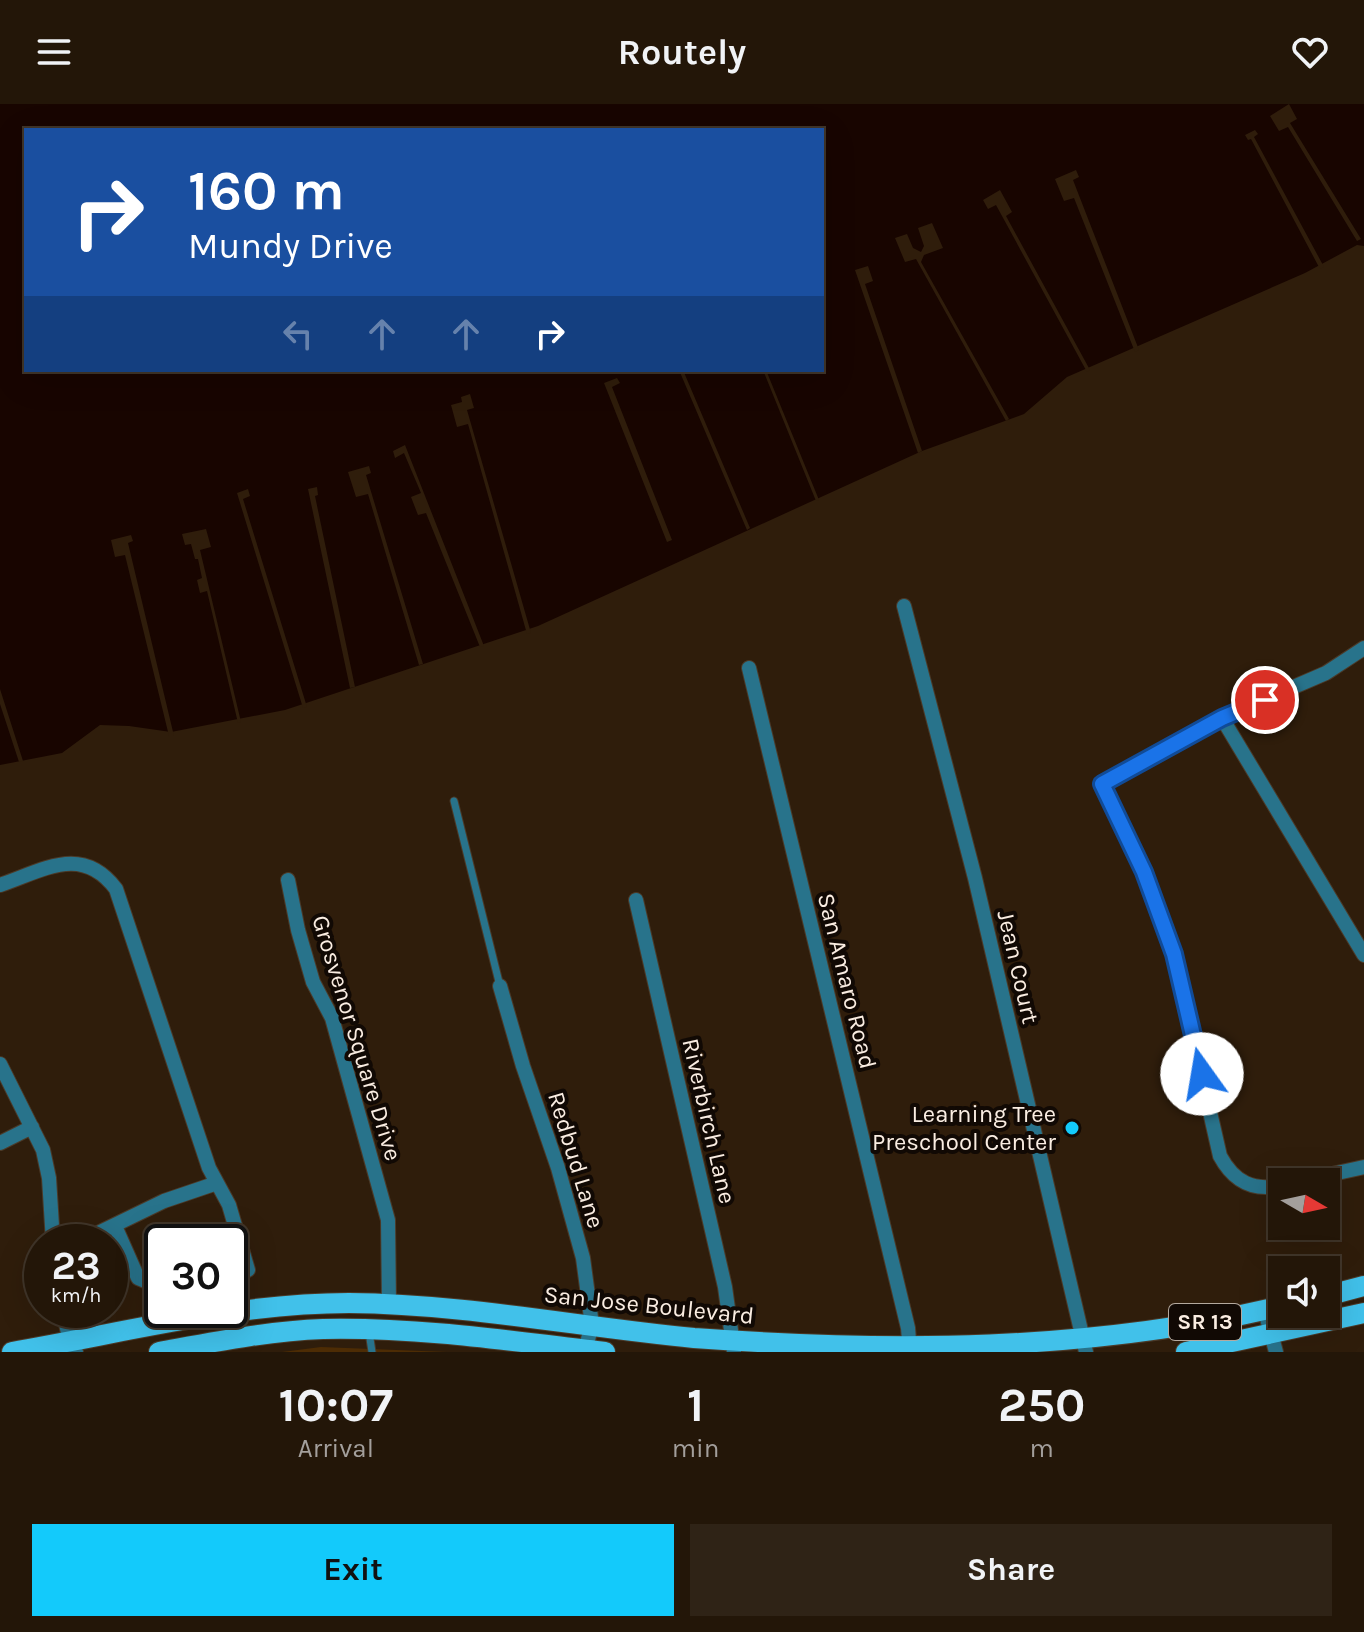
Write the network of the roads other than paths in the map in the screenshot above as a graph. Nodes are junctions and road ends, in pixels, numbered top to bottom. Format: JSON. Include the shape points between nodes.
{"nodes":[{"id":1,"x":904,"y":606,"type":"dead end"},
{"id":2,"x":1364,"y":648,"type":"edge"},
{"id":3,"x":749,"y":668,"type":"dead end"},
{"id":4,"x":1222,"y":718,"type":"junction"},
{"id":5,"x":454,"y":801,"type":"dead end"},
{"id":6,"x":288,"y":880,"type":"dead end"},
{"id":7,"x":0,"y":885,"type":"edge"},
{"id":8,"x":636,"y":900,"type":"dead end"},
{"id":9,"x":1364,"y":955,"type":"edge"},
{"id":10,"x":500,"y":986,"type":"joint"},
{"id":11,"x":0,"y":1064,"type":"edge"},
{"id":12,"x":32,"y":1127,"type":"junction"},
{"id":13,"x":0,"y":1143,"type":"edge"},
{"id":14,"x":1364,"y":1167,"type":"edge"},
{"id":15,"x":1340,"y":1172,"type":"edge"},
{"id":16,"x":217,"y":1183,"type":"junction"},
{"id":17,"x":1268,"y":1187,"type":"edge"},
{"id":18,"x":52,"y":1224,"type":"edge"},
{"id":19,"x":119,"y":1224,"type":"edge"},
{"id":20,"x":235,"y":1224,"type":"edge"},
{"id":21,"x":128,"y":1255,"type":"edge"},
{"id":22,"x":144,"y":1280,"type":"edge"},
{"id":23,"x":1364,"y":1286,"type":"edge"},
{"id":24,"x":1340,"y":1292,"type":"edge"},
{"id":25,"x":389,"y":1304,"type":"junction"},
{"id":26,"x":1268,"y":1309,"type":"edge"},
{"id":27,"x":1364,"y":1313,"type":"edge"},
{"id":28,"x":592,"y":1325,"type":"junction"},
{"id":29,"x":369,"y":1330,"type":"junction"},
{"id":30,"x":1274,"y":1343,"type":"edge"},
{"id":31,"x":734,"y":1346,"type":"edge"},
{"id":32,"x":1084,"y":1346,"type":"edge"},
{"id":33,"x":73,"y":1347,"type":"edge"},
{"id":34,"x":165,"y":1351,"type":"edge"},
{"id":35,"x":591,"y":1351,"type":"edge"},
{"id":36,"x":910,"y":1351,"type":"edge"},
{"id":37,"x":12,"y":1352,"type":"edge"},
{"id":38,"x":372,"y":1352,"type":"edge"},
{"id":39,"x":1186,"y":1352,"type":"edge"}],
"edges":[{"from":1,"to":32,"type":"street","name":"Jean Court","via":[[975,878]]},
{"from":2,"to":4,"type":"street","via":[[1326,673]]},
{"from":3,"to":36,"type":"street","name":"San Amaro Road"},
{"from":4,"to":9,"type":"street"},
{"from":4,"to":17,"type":"street","via":[[1102,784],[1144,872],[1174,954],[1220,1156],[1240,1182]]},
{"from":5,"to":10,"type":"lane"},
{"from":6,"to":25,"type":"street","name":"Grosvenor Square Drive","via":[[313,982],[332,1018],[388,1220]]},
{"from":7,"to":16,"type":"street","via":[[64,863],[79,863],[106,876],[116,889]]},
{"from":8,"to":31,"type":"street","name":"Riverbirch Lane"},
{"from":10,"to":28,"type":"street","name":"Redbud Lane","via":[[583,1258]]},
{"from":11,"to":12,"type":"street"},
{"from":12,"to":13,"type":"street"},
{"from":12,"to":18,"type":"street","via":[[49,1178]]},
{"from":14,"to":15,"type":"street"},
{"from":16,"to":19,"type":"street"},
{"from":16,"to":20,"type":"street"},
{"from":21,"to":22,"type":"street"},
{"from":23,"to":24,"type":"main road"},
{"from":25,"to":28,"type":"main road","name":"San Jose Boulevard","number":"SR 13"},
{"from":25,"to":33,"type":"main road","name":"San Jose Boulevard","number":"SR 13","via":[[282,1307],[202,1318]]},
{"from":26,"to":32,"type":"main road","name":"San Jose Boulevard","number":"SR 13"},
{"from":27,"to":30,"type":"main road","number":"SR 13"},
{"from":28,"to":31,"type":"main road","name":"San Jose Boulevard","number":"SR 13"},
{"from":28,"to":35,"type":"street","name":"Redbud Lane"},
{"from":29,"to":34,"type":"main road","name":"San Jose Boulevard","via":[[270,1333]]},
{"from":29,"to":35,"type":"main road","name":"San Jose Boulevard","via":[[435,1332]]},
{"from":29,"to":38,"type":"lane"},
{"from":30,"to":39,"type":"main road","number":"SR 13"},
{"from":31,"to":36,"type":"main road","name":"San Jose Boulevard","number":"SR 13"},
{"from":32,"to":36,"type":"main road","name":"San Jose Boulevard","number":"SR 13"},
{"from":33,"to":37,"type":"main road","name":"San Jose Boulevard","number":"SR 13"}]}
